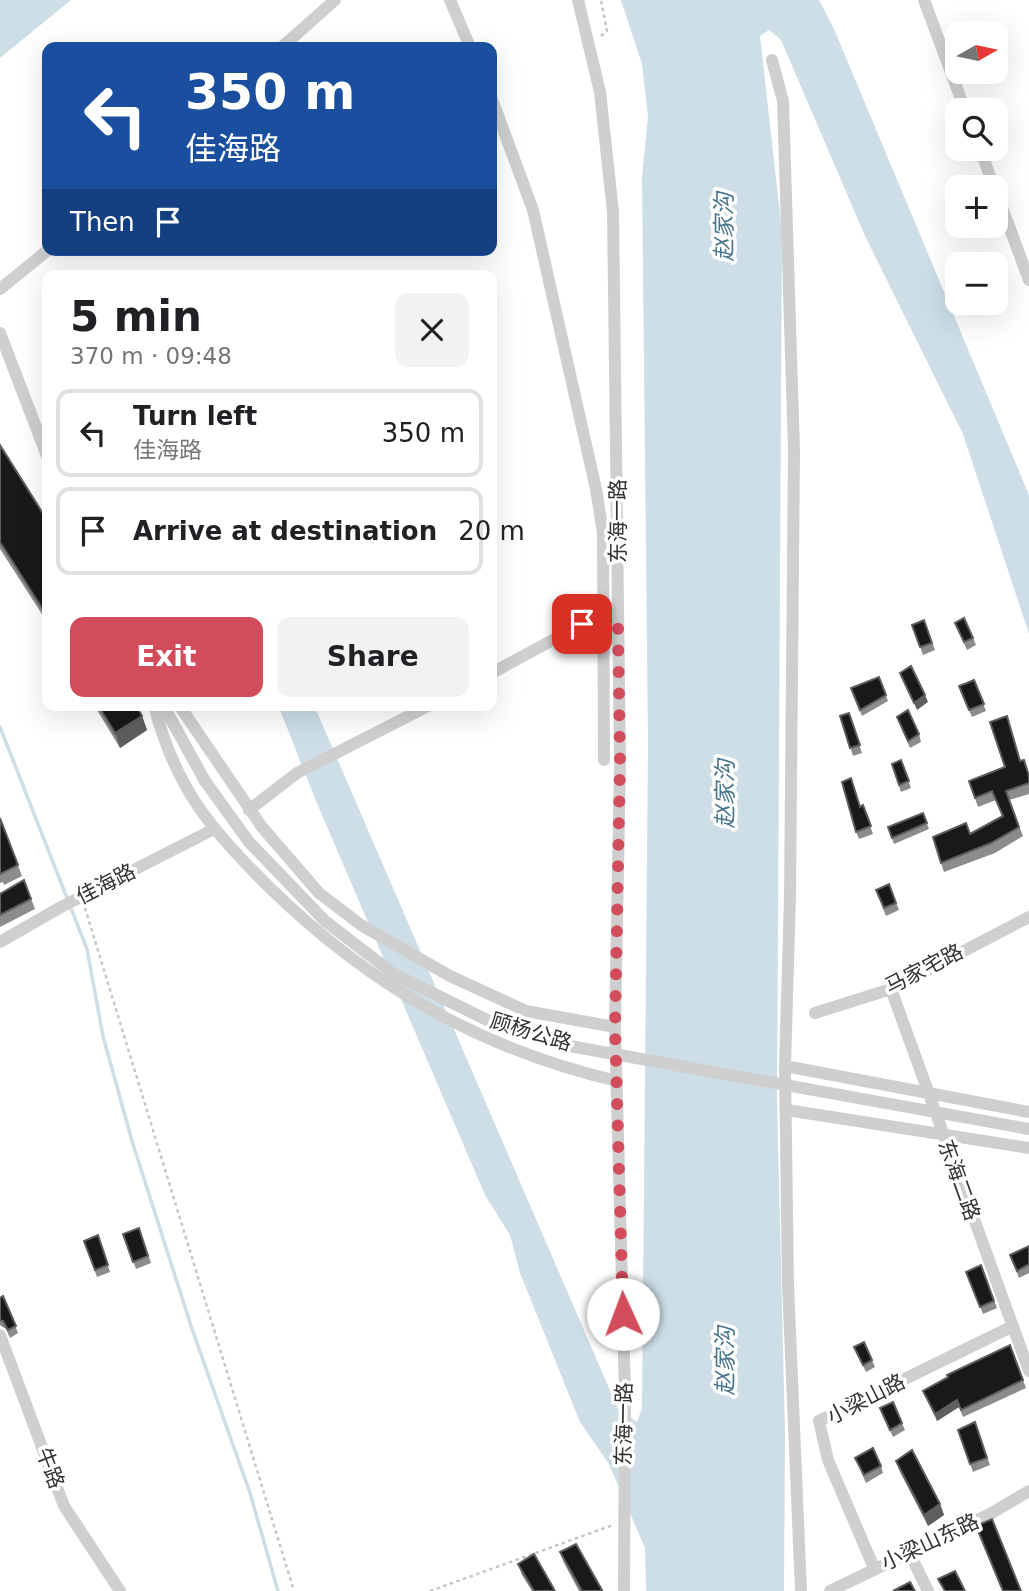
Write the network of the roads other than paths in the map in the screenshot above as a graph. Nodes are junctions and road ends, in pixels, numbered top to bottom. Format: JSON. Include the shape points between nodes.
{"nodes":[{"id":1,"x":335,"y":0,"type":"edge"},
{"id":2,"x":450,"y":0,"type":"edge"},
{"id":3,"x":578,"y":0,"type":"edge"},
{"id":4,"x":924,"y":0,"type":"edge"},
{"id":5,"x":288,"y":42,"type":"edge"},
{"id":6,"x":468,"y":42,"type":"edge"},
{"id":7,"x":772,"y":60,"type":"dead end"},
{"id":8,"x":961,"y":98,"type":"edge"},
{"id":9,"x":497,"y":113,"type":"edge"},
{"id":10,"x":1008,"y":223,"type":"edge"},
{"id":11,"x":42,"y":255,"type":"edge"},
{"id":12,"x":1029,"y":279,"type":"edge"},
{"id":13,"x":0,"y":289,"type":"edge"},
{"id":14,"x":0,"y":333,"type":"edge"},
{"id":15,"x":42,"y":443,"type":"edge"},
{"id":16,"x":601,"y":620,"type":"junction"},
{"id":17,"x":618,"y":623,"type":"junction"},
{"id":18,"x":497,"y":670,"type":"edge"},
{"id":19,"x":156,"y":711,"type":"edge"},
{"id":20,"x":166,"y":711,"type":"edge"},
{"id":21,"x":183,"y":711,"type":"edge"},
{"id":22,"x":419,"y":711,"type":"edge"},
{"id":23,"x":604,"y":761,"type":"dead end"},
{"id":24,"x":249,"y":810,"type":"junction"},
{"id":25,"x":214,"y":830,"type":"junction"},
{"id":26,"x":1029,"y":917,"type":"edge"},
{"id":27,"x":0,"y":942,"type":"edge"},
{"id":28,"x":891,"y":989,"type":"junction"},
{"id":29,"x":816,"y":1013,"type":"dead end"},
{"id":30,"x":615,"y":1027,"type":"junction"},
{"id":31,"x":785,"y":1066,"type":"junction"},
{"id":32,"x":617,"y":1081,"type":"junction"},
{"id":33,"x":927,"y":1093,"type":"junction"},
{"id":34,"x":787,"y":1110,"type":"junction"},
{"id":35,"x":1029,"y":1112,"type":"edge"},
{"id":36,"x":1029,"y":1129,"type":"edge"},
{"id":37,"x":941,"y":1133,"type":"junction"},
{"id":38,"x":1029,"y":1148,"type":"edge"},
{"id":39,"x":1013,"y":1326,"type":"junction"},
{"id":40,"x":0,"y":1335,"type":"edge"},
{"id":41,"x":1029,"y":1371,"type":"edge"},
{"id":42,"x":1029,"y":1492,"type":"edge"},
{"id":43,"x":909,"y":1552,"type":"junction"},
{"id":44,"x":874,"y":1568,"type":"junction"},
{"id":45,"x":855,"y":1585,"type":"edge"},
{"id":46,"x":120,"y":1591,"type":"edge"},
{"id":47,"x":624,"y":1591,"type":"edge"},
{"id":48,"x":801,"y":1591,"type":"edge"},
{"id":49,"x":830,"y":1591,"type":"edge"},
{"id":50,"x":928,"y":1591,"type":"edge"}],
"edges":[{"from":1,"to":5,"type":"street"},
{"from":2,"to":6,"type":"street"},
{"from":3,"to":17,"type":"street","name":"东海一路","via":[[600,92],[613,212]]},
{"from":4,"to":8,"type":"street"},
{"from":7,"to":31,"type":"street","via":[[783,101],[794,450]]},
{"from":9,"to":16,"type":"street","via":[[533,210],[596,489],[603,533]]},
{"from":10,"to":12,"type":"street"},
{"from":11,"to":13,"type":"street"},
{"from":14,"to":15,"type":"street"},
{"from":16,"to":17,"type":"street"},
{"from":16,"to":18,"type":"street","via":[[582,624]]},
{"from":16,"to":23,"type":"street"},
{"from":17,"to":30,"type":"street","name":"东海一路"},
{"from":19,"to":25,"type":"street","via":[[165,747]]},
{"from":20,"to":36,"type":"street","name":"顾杨公路","bridge":true,"via":[[205,781],[249,842],[325,921],[394,974],[487,1020],[565,1045]]},
{"from":21,"to":24,"type":"street"},
{"from":22,"to":24,"type":"street","via":[[297,773]]},
{"from":24,"to":30,"type":"street","via":[[319,893],[361,925],[450,976],[526,1011]]},
{"from":25,"to":27,"type":"street","name":"佳海路"},
{"from":25,"to":32,"type":"street","via":[[310,927],[392,989],[466,1031],[577,1072]]},
{"from":26,"to":28,"type":"street","name":"马家宅路"},
{"from":28,"to":29,"type":"street","name":"马家宅路"},
{"from":28,"to":33,"type":"street","name":"东海二路"},
{"from":30,"to":32,"type":"street","name":"东海一路"},
{"from":31,"to":33,"type":"street"},
{"from":31,"to":34,"type":"street"},
{"from":32,"to":47,"type":"street","name":"东海一路","via":[[625,1392]]},
{"from":33,"to":35,"type":"street"},
{"from":33,"to":37,"type":"street","name":"东海二路"},
{"from":34,"to":37,"type":"street"},
{"from":34,"to":48,"type":"street","via":[[788,1284]]},
{"from":37,"to":38,"type":"street"},
{"from":37,"to":39,"type":"street","name":"东海二路"},
{"from":39,"to":41,"type":"street","name":"东海二路"},
{"from":39,"to":44,"type":"street","name":"小梁山路","via":[[819,1420],[828,1460]]},
{"from":40,"to":46,"type":"street","name":"牛路","via":[[64,1506]]},
{"from":42,"to":43,"type":"street","name":"小梁山东路"},
{"from":43,"to":44,"type":"street","name":"小梁山东路"},
{"from":43,"to":50,"type":"street"},
{"from":44,"to":45,"type":"street","name":"小梁山东路"},
{"from":45,"to":49,"type":"street","name":"小梁山东路"}]}
